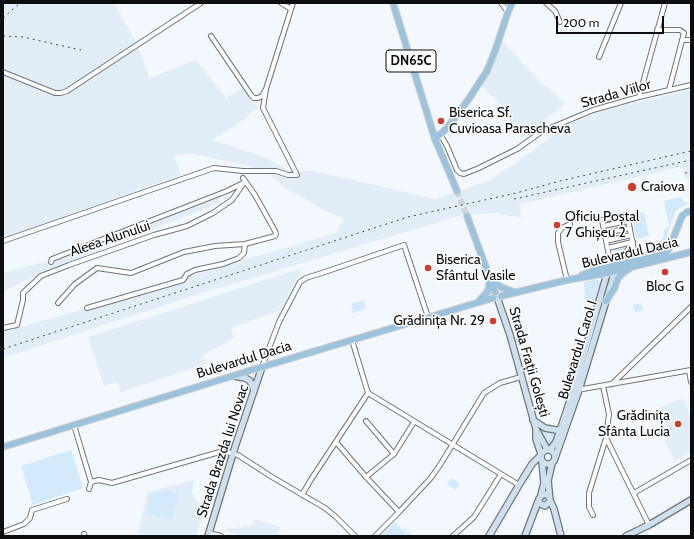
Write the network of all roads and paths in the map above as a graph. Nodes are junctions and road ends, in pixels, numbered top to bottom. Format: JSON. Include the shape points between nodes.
{"nodes":[{"id":1,"x":200,"y":3,"type":"edge"},
{"id":2,"x":281,"y":3,"type":"edge"},
{"id":3,"x":293,"y":3,"type":"edge"},
{"id":4,"x":393,"y":3,"type":"edge"},
{"id":5,"x":501,"y":3,"type":"edge"},
{"id":6,"x":512,"y":3,"type":"edge"},
{"id":7,"x":546,"y":3,"type":"edge"},
{"id":8,"x":621,"y":3,"type":"edge"},
{"id":9,"x":665,"y":3,"type":"edge"},
{"id":10,"x":291,"y":9,"type":"junction"},
{"id":11,"x":508,"y":12,"type":"junction"},
{"id":12,"x":560,"y":22,"type":"dead end"},
{"id":13,"x":657,"y":30,"type":"junction"},
{"id":14,"x":210,"y":36,"type":"dead end"},
{"id":15,"x":682,"y":40,"type":"junction"},
{"id":16,"x":691,"y":40,"type":"edge"},
{"id":17,"x":599,"y":57,"type":"dead end"},
{"id":18,"x":3,"y":72,"type":"edge"},
{"id":19,"x":691,"y":85,"type":"edge"},
{"id":20,"x":266,"y":90,"type":"junction"},
{"id":21,"x":670,"y":90,"type":"junction"},
{"id":22,"x":639,"y":97,"type":"junction"},
{"id":23,"x":440,"y":134,"type":"junction"},
{"id":24,"x":435,"y":139,"type":"junction"},
{"id":25,"x":243,"y":171,"type":"junction"},
{"id":26,"x":243,"y":178,"type":"junction"},
{"id":27,"x":243,"y":184,"type":"junction"},
{"id":28,"x":457,"y":191,"type":"tunnel mouth"},
{"id":29,"x":691,"y":211,"type":"edge"},
{"id":30,"x":466,"y":216,"type":"tunnel mouth"},
{"id":31,"x":628,"y":221,"type":"junction"},
{"id":32,"x":570,"y":224,"type":"dead end"},
{"id":33,"x":603,"y":226,"type":"junction"},
{"id":34,"x":630,"y":228,"type":"junction"},
{"id":35,"x":605,"y":233,"type":"junction"},
{"id":36,"x":631,"y":235,"type":"junction"},
{"id":37,"x":3,"y":240,"type":"edge"},
{"id":38,"x":606,"y":241,"type":"junction"},
{"id":39,"x":633,"y":242,"type":"junction"},
{"id":40,"x":245,"y":244,"type":"junction"},
{"id":41,"x":608,"y":248,"type":"junction"},
{"id":42,"x":670,"y":249,"type":"junction"},
{"id":43,"x":691,"y":252,"type":"edge"},
{"id":44,"x":676,"y":255,"type":"junction"},
{"id":45,"x":609,"y":256,"type":"junction"},
{"id":46,"x":646,"y":258,"type":"junction"},
{"id":47,"x":51,"y":262,"type":"dead end"},
{"id":48,"x":618,"y":264,"type":"junction"},
{"id":49,"x":609,"y":266,"type":"junction"},
{"id":50,"x":632,"y":266,"type":"junction"},
{"id":51,"x":600,"y":269,"type":"junction"},
{"id":52,"x":615,"y":271,"type":"junction"},
{"id":53,"x":607,"y":273,"type":"junction"},
{"id":54,"x":490,"y":278,"type":"junction"},
{"id":55,"x":575,"y":278,"type":"junction"},
{"id":56,"x":567,"y":280,"type":"junction"},
{"id":57,"x":514,"y":292,"type":"junction"},
{"id":58,"x":497,"y":297,"type":"junction"},
{"id":59,"x":606,"y":301,"type":"junction"},
{"id":60,"x":58,"y":303,"type":"dead end"},
{"id":61,"x":477,"y":303,"type":"junction"},
{"id":62,"x":691,"y":307,"type":"edge"},
{"id":63,"x":87,"y":308,"type":"dead end"},
{"id":64,"x":428,"y":318,"type":"junction"},
{"id":65,"x":3,"y":328,"type":"edge"},
{"id":66,"x":352,"y":340,"type":"junction"},
{"id":67,"x":262,"y":367,"type":"junction"},
{"id":68,"x":690,"y":370,"type":"edge"},
{"id":69,"x":234,"y":376,"type":"junction"},
{"id":70,"x":521,"y":378,"type":"junction"},
{"id":71,"x":691,"y":382,"type":"edge"},
{"id":72,"x":611,"y":384,"type":"junction"},
{"id":73,"x":603,"y":386,"type":"junction"},
{"id":74,"x":576,"y":389,"type":"junction"},
{"id":75,"x":254,"y":392,"type":"junction"},
{"id":76,"x":368,"y":393,"type":"junction"},
{"id":77,"x":366,"y":420,"type":"dead end"},
{"id":78,"x":533,"y":420,"type":"junction"},
{"id":79,"x":414,"y":422,"type":"junction"},
{"id":80,"x":74,"y":425,"type":"junction"},
{"id":81,"x":536,"y":429,"type":"junction"},
{"id":82,"x":560,"y":430,"type":"junction"},
{"id":83,"x":606,"y":438,"type":"junction"},
{"id":84,"x":336,"y":442,"type":"junction"},
{"id":85,"x":452,"y":445,"type":"junction"},
{"id":86,"x":3,"y":447,"type":"edge"},
{"id":87,"x":548,"y":450,"type":"junction"},
{"id":88,"x":233,"y":453,"type":"junction"},
{"id":89,"x":394,"y":454,"type":"junction"},
{"id":90,"x":541,"y":457,"type":"junction"},
{"id":91,"x":553,"y":460,"type":"junction"},
{"id":92,"x":691,"y":460,"type":"edge"},
{"id":93,"x":501,"y":474,"type":"junction"},
{"id":94,"x":366,"y":478,"type":"junction"},
{"id":95,"x":91,"y":482,"type":"junction"},
{"id":96,"x":519,"y":485,"type":"junction"},
{"id":97,"x":89,"y":489,"type":"dead end"},
{"id":98,"x":634,"y":493,"type":"junction"},
{"id":99,"x":302,"y":494,"type":"junction"},
{"id":100,"x":540,"y":497,"type":"junction"},
{"id":101,"x":550,"y":498,"type":"junction"},
{"id":102,"x":68,"y":499,"type":"dead end"},
{"id":103,"x":691,"y":500,"type":"edge"},
{"id":104,"x":545,"y":506,"type":"junction"},
{"id":105,"x":399,"y":512,"type":"junction"},
{"id":106,"x":533,"y":514,"type":"junction"},
{"id":107,"x":593,"y":515,"type":"dead end"},
{"id":108,"x":556,"y":518,"type":"junction"},
{"id":109,"x":650,"y":525,"type":"junction"},
{"id":110,"x":3,"y":532,"type":"edge"},
{"id":111,"x":209,"y":534,"type":"edge"},
{"id":112,"x":221,"y":536,"type":"edge"},
{"id":113,"x":355,"y":536,"type":"edge"},
{"id":114,"x":374,"y":536,"type":"edge"},
{"id":115,"x":453,"y":536,"type":"edge"},
{"id":116,"x":489,"y":536,"type":"edge"},
{"id":117,"x":525,"y":536,"type":"edge"},
{"id":118,"x":561,"y":536,"type":"edge"},
{"id":119,"x":626,"y":536,"type":"edge"}],
"edges":[{"from":1,"to":18,"type":"street","via":[[67,91],[55,93]]},
{"from":2,"to":10,"type":"street"},
{"from":3,"to":10,"type":"street"},
{"from":4,"to":24,"type":"main road","number":"DN65C"},
{"from":5,"to":11,"type":"street"},
{"from":6,"to":11,"type":"main road"},
{"from":7,"to":12,"type":"street","via":[[555,11]]},
{"from":8,"to":17,"type":"street"},
{"from":9,"to":13,"type":"street"},
{"from":10,"to":20,"type":"street"},
{"from":11,"to":23,"type":"main road","via":[[487,71],[468,100]]},
{"from":13,"to":15,"type":"street","via":[[683,31]]},
{"from":13,"to":22,"type":"street"},
{"from":14,"to":20,"type":"street","via":[[254,98],[262,96]]},
{"from":15,"to":16,"type":"street"},
{"from":15,"to":21,"type":"street"},
{"from":19,"to":21,"type":"street","name":"Strada Viilor"},
{"from":20,"to":25,"type":"street","via":[[263,108],[297,175],[276,171]]},
{"from":21,"to":22,"type":"street","name":"Strada Viilor"},
{"from":22,"to":23,"type":"street","name":"Strada Viilor","via":[[593,110],[541,132],[517,149],[464,174],[457,170]]},
{"from":23,"to":24,"type":"main road"},
{"from":24,"to":28,"type":"main road","number":"DN65C"},
{"from":25,"to":26,"type":"street"},
{"from":25,"to":37,"type":"street","via":[[214,168]]},
{"from":26,"to":27,"type":"street"},
{"from":26,"to":40,"type":"street","via":[[276,234]]},
{"from":27,"to":47,"type":"street","via":[[52,259]]},
{"from":27,"to":65,"type":"street","name":"Aleea Alunului","via":[[232,200],[187,226],[154,235],[41,276],[23,294],[24,300],[17,325]]},
{"from":29,"to":42,"type":"main road","via":[[684,214],[680,221]]},
{"from":30,"to":54,"type":"main road","name":"Strada Frații Golești"},
{"from":31,"to":33,"type":"street"},
{"from":31,"to":33,"type":"street","via":[[627,215],[602,220]]},
{"from":31,"to":34,"type":"street"},
{"from":32,"to":56,"type":"street","via":[[558,233]]},
{"from":33,"to":35,"type":"street"},
{"from":34,"to":35,"type":"street"},
{"from":34,"to":36,"type":"street"},
{"from":35,"to":38,"type":"street"},
{"from":36,"to":38,"type":"street"},
{"from":36,"to":39,"type":"street"},
{"from":38,"to":41,"type":"street"},
{"from":39,"to":41,"type":"street"},
{"from":39,"to":46,"type":"street","via":[[636,254]]},
{"from":39,"to":48,"type":"street"},
{"from":40,"to":60,"type":"street","via":[[184,252],[132,273],[97,268],[75,284]]},
{"from":40,"to":63,"type":"street","via":[[244,253],[239,258],[196,270],[187,274],[183,280]]},
{"from":41,"to":45,"type":"street"},
{"from":42,"to":44,"type":"main road"},
{"from":42,"to":46,"type":"main road","name":"Bulevardul Dacia","via":[[662,255]]},
{"from":43,"to":44,"type":"main road","name":"Bulevardul Dacia"},
{"from":44,"to":50,"type":"main road","name":"Bulevardul Dacia"},
{"from":45,"to":49,"type":"street"},
{"from":45,"to":51,"type":"street"},
{"from":46,"to":48,"type":"main road","name":"Bulevardul Dacia"},
{"from":48,"to":49,"type":"main road","name":"Bulevardul Dacia"},
{"from":48,"to":52,"type":"street","name":"Bulevardul Carol I"},
{"from":49,"to":51,"type":"main road","name":"Bulevardul Dacia"},
{"from":49,"to":53,"type":"street","name":"Bulevardul Carol I"},
{"from":50,"to":52,"type":"main road","name":"Bulevardul Dacia"},
{"from":50,"to":59,"type":"main road","via":[[620,276]]},
{"from":51,"to":55,"type":"main road","name":"Bulevardul Dacia"},
{"from":52,"to":53,"type":"main road","name":"Bulevardul Dacia"},
{"from":52,"to":59,"type":"street","name":"Bulevardul Carol I"},
{"from":53,"to":55,"type":"main road","name":"Bulevardul Dacia"},
{"from":53,"to":74,"type":"street","name":"Bulevardul Carol I"},
{"from":54,"to":57,"type":"main road"},
{"from":54,"to":58,"type":"main road","name":"Strada Frații Golești"},
{"from":54,"to":61,"type":"main road","via":[[488,291]]},
{"from":55,"to":56,"type":"main road","name":"Bulevardul Dacia"},
{"from":56,"to":57,"type":"main road","name":"Bulevardul Dacia"},
{"from":57,"to":58,"type":"main road","name":"Bulevardul Dacia"},
{"from":58,"to":61,"type":"main road","name":"Bulevardul Dacia"},
{"from":58,"to":70,"type":"street","name":"Strada Frații Golești"},
{"from":59,"to":74,"type":"street","name":"Bulevardul Carol I"},
{"from":61,"to":64,"type":"main road","name":"Bulevardul Dacia"},
{"from":62,"to":72,"type":"street"},
{"from":64,"to":66,"type":"main road","name":"Bulevardul Dacia"},
{"from":64,"to":67,"type":"street","name":"Strada Brazda lui Novac","via":[[404,245],[300,282],[279,322]]},
{"from":66,"to":67,"type":"main road","name":"Bulevardul Dacia"},
{"from":66,"to":76,"type":"street"},
{"from":67,"to":69,"type":"main road","name":"Bulevardul Dacia"},
{"from":67,"to":75,"type":"street","name":"Strada Brazda lui Novac"},
{"from":68,"to":71,"type":"street"},
{"from":68,"to":72,"type":"street"},
{"from":69,"to":75,"type":"street","via":[[249,380]]},
{"from":69,"to":80,"type":"main road","name":"Bulevardul Dacia"},
{"from":70,"to":78,"type":"street","name":"Strada Frații Golești"},
{"from":70,"to":85,"type":"street","via":[[500,383],[484,393]]},
{"from":72,"to":73,"type":"street"},
{"from":73,"to":74,"type":"street"},
{"from":73,"to":83,"type":"street","via":[[609,414]]},
{"from":74,"to":82,"type":"street","name":"Bulevardul Carol I"},
{"from":74,"to":91,"type":"street","name":"Bulevardul Carol I"},
{"from":75,"to":88,"type":"street","name":"Strada Brazda lui Novac"},
{"from":76,"to":79,"type":"street"},
{"from":76,"to":84,"type":"street"},
{"from":77,"to":89,"type":"street"},
{"from":78,"to":81,"type":"street","name":"Strada Frații Golești"},
{"from":78,"to":82,"type":"street","via":[[546,428]]},
{"from":79,"to":85,"type":"street"},
{"from":79,"to":89,"type":"street"},
{"from":80,"to":86,"type":"main road","name":"Bulevardul Dacia"},
{"from":80,"to":95,"type":"street"},
{"from":81,"to":87,"type":"street","name":"Strada Frații Golești"},
{"from":81,"to":90,"type":"street","name":"Strada Frații Golești"},
{"from":82,"to":87,"type":"street","name":"Bulevardul Carol I","via":[[556,442]]},
{"from":83,"to":98,"type":"street"},
{"from":83,"to":107,"type":"street","via":[[589,493],[589,507]]},
{"from":84,"to":94,"type":"street"},
{"from":84,"to":99,"type":"street"},
{"from":85,"to":93,"type":"street"},
{"from":85,"to":105,"type":"street","via":[[430,479]]},
{"from":87,"to":90,"type":"street","via":[[542,452]]},
{"from":87,"to":91,"type":"street","via":[[554,453]]},
{"from":88,"to":95,"type":"street","via":[[223,451],[112,482]]},
{"from":88,"to":99,"type":"street"},
{"from":88,"to":111,"type":"street","name":"Strada Brazda lui Novac"},
{"from":89,"to":94,"type":"street"},
{"from":90,"to":91,"type":"street","via":[[547,464]]},
{"from":90,"to":96,"type":"street","via":[[532,464]]},
{"from":90,"to":100,"type":"street","name":"Strada Frații Golești","via":[[544,483]]},
{"from":91,"to":101,"type":"street","via":[[548,481]]},
{"from":92,"to":98,"type":"street"},
{"from":93,"to":96,"type":"street"},
{"from":93,"to":115,"type":"street","via":[[474,517]]},
{"from":94,"to":105,"type":"street"},
{"from":95,"to":97,"type":"street"},
{"from":96,"to":116,"type":"street"},
{"from":98,"to":109,"type":"street"},
{"from":99,"to":113,"type":"street","via":[[325,508]]},
{"from":100,"to":101,"type":"street","via":[[545,494]]},
{"from":100,"to":104,"type":"street","via":[[541,505]]},
{"from":100,"to":106,"type":"street"},
{"from":101,"to":104,"type":"street"},
{"from":101,"to":108,"type":"street"},
{"from":102,"to":110,"type":"street","via":[[32,510],[30,518],[24,524]]},
{"from":103,"to":109,"type":"street"},
{"from":104,"to":106,"type":"street"},
{"from":104,"to":108,"type":"street"},
{"from":105,"to":114,"type":"street"},
{"from":106,"to":117,"type":"street"},
{"from":108,"to":118,"type":"street"},
{"from":109,"to":119,"type":"street"},
{"from":111,"to":112,"type":"street"}]}
